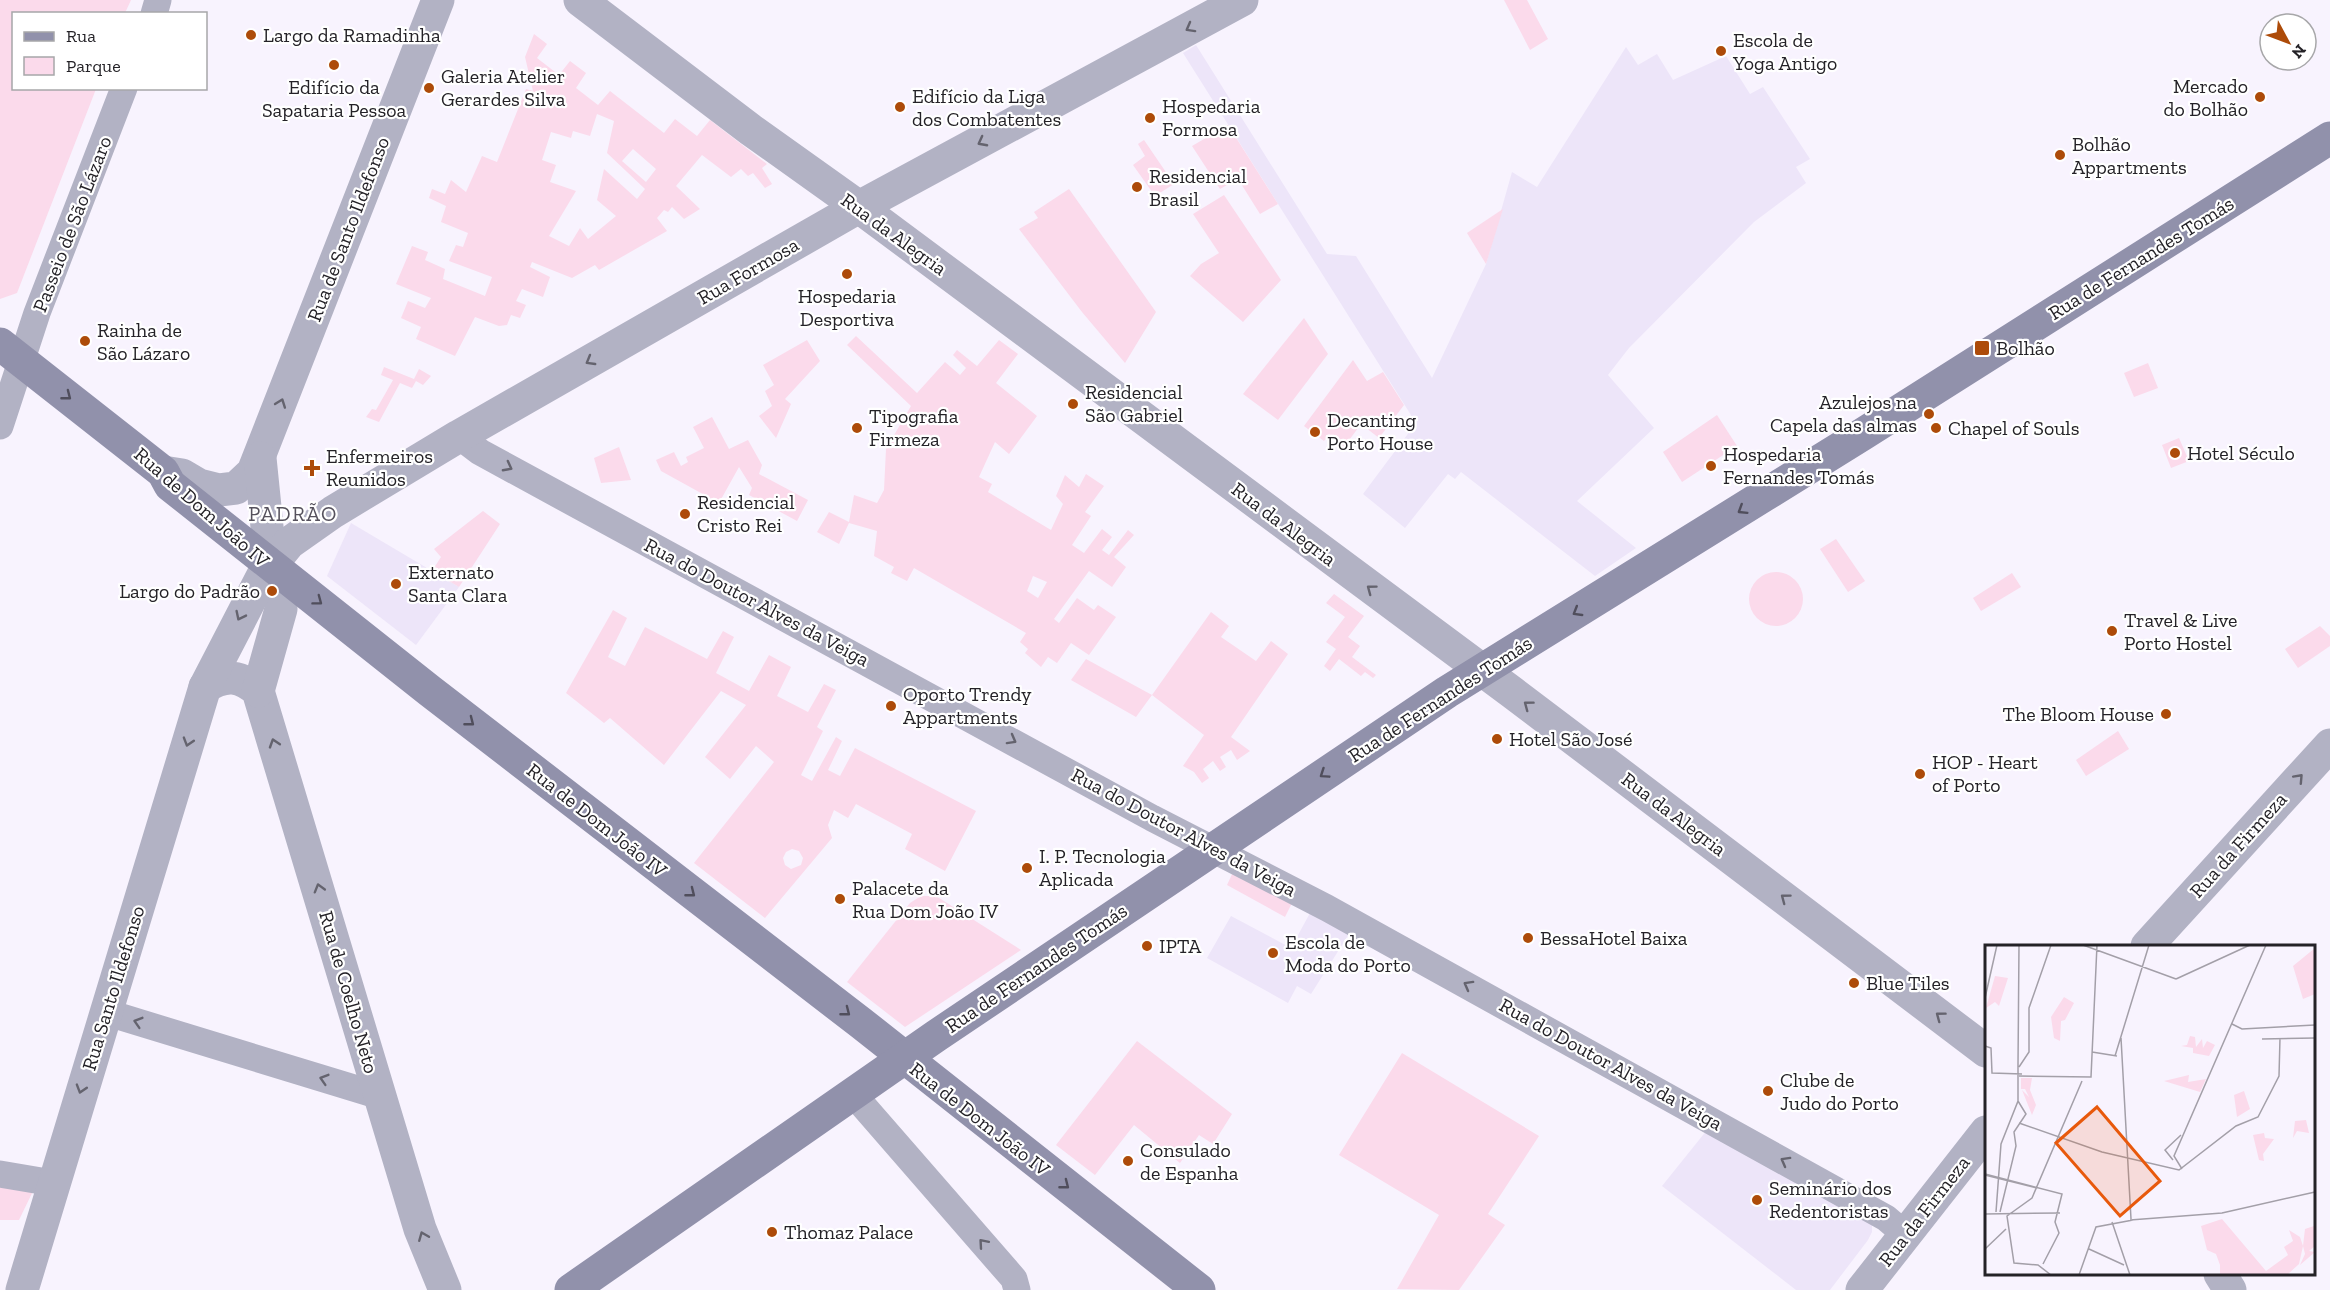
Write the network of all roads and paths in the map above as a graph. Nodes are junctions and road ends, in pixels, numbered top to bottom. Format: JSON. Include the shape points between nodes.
{"nodes":[{"id":1,"x":438,"y":0,"type":"edge"},
{"id":2,"x":580,"y":0,"type":"edge"},
{"id":3,"x":1242,"y":0,"type":"edge"},
{"id":4,"x":123,"y":90,"type":"edge"},
{"id":5,"x":2330,"y":138,"type":"edge"},
{"id":6,"x":860,"y":207,"type":"junction"},
{"id":7,"x":10,"y":352,"type":"edge"},
{"id":8,"x":0,"y":426,"type":"edge"},
{"id":9,"x":459,"y":436,"type":"junction"},
{"id":10,"x":260,"y":458,"type":"junction"},
{"id":11,"x":163,"y":472,"type":"junction"},
{"id":12,"x":271,"y":566,"type":"junction"},
{"id":13,"x":1482,"y":670,"type":"junction"},
{"id":14,"x":205,"y":687,"type":"junction"},
{"id":15,"x":258,"y":692,"type":"junction"},
{"id":16,"x":2330,"y":745,"type":"edge"},
{"id":17,"x":1212,"y":848,"type":"junction"},
{"id":18,"x":2148,"y":945,"type":"edge"},
{"id":19,"x":105,"y":1012,"type":"junction"},
{"id":20,"x":1985,"y":1050,"type":"edge"},
{"id":21,"x":903,"y":1059,"type":"junction"},
{"id":22,"x":853,"y":1094,"type":"junction"},
{"id":23,"x":380,"y":1096,"type":"junction"},
{"id":24,"x":1985,"y":1133,"type":"edge"},
{"id":25,"x":0,"y":1174,"type":"edge"},
{"id":26,"x":52,"y":1183,"type":"junction"},
{"id":27,"x":1906,"y":1235,"type":"junction"},
{"id":28,"x":2221,"y":1275,"type":"edge"},
{"id":29,"x":22,"y":1290,"type":"edge"},
{"id":30,"x":445,"y":1290,"type":"edge"},
{"id":31,"x":571,"y":1290,"type":"edge"},
{"id":32,"x":1017,"y":1290,"type":"edge"},
{"id":33,"x":1200,"y":1290,"type":"edge"},
{"id":34,"x":1862,"y":1290,"type":"edge"},
{"id":35,"x":2230,"y":1290,"type":"edge"}],
"edges":[{"from":10,"to":1,"type":"street","name":"Rua de Santo Ildefonso","one_way":true},
{"from":2,"to":6,"type":"street","name":"Rua da Alegria","via":[[742,124]]},
{"from":3,"to":6,"type":"street","name":"Rua Formosa","one_way":true},
{"from":4,"to":7,"type":"street","name":"Passeio de São Lázaro"},
{"from":5,"to":13,"type":"main road","name":"Rua de Fernandes Tomás","one_way":true},
{"from":6,"to":9,"type":"street","name":"Rua Formosa","one_way":true},
{"from":13,"to":6,"type":"street","name":"Rua da Alegria","one_way":true},
{"from":7,"to":8,"type":"street","name":"Passeio de São Lázaro"},
{"from":7,"to":11,"type":"main road","name":"Rua de Dom João IV","one_way":true},
{"from":9,"to":12,"type":"street","name":"Rua Formosa","via":[[297,537]]},
{"from":9,"to":17,"type":"street","name":"Rua do Doutor Alves da Veiga","one_way":true,"via":[[480,452]]},
{"from":10,"to":11,"type":"street","via":[[253,472],[236,488],[219,490]]},
{"from":10,"to":12,"type":"street"},
{"from":11,"to":12,"type":"main road","name":"Rua de Dom João IV","via":[[170,485]]},
{"from":12,"to":14,"type":"street","one_way":true,"via":[[247,603]]},
{"from":12,"to":15,"type":"street","via":[[280,589],[281,609]]},
{"from":12,"to":21,"type":"main road","name":"Rua de Dom João IV","one_way":true},
{"from":13,"to":17,"type":"main road","name":"Rua de Fernandes Tomás","one_way":true},
{"from":20,"to":13,"type":"street","name":"Rua da Alegria","one_way":true},
{"from":14,"to":15,"type":"street","via":[[219,679],[235,677]]},
{"from":14,"to":19,"type":"street","name":"Rua Santo Ildefonso","one_way":true},
{"from":23,"to":15,"type":"street","name":"Rua de Coelho Neto","one_way":true},
{"from":18,"to":16,"type":"street","name":"Rua da Firmeza","one_way":true},
{"from":17,"to":21,"type":"main road","name":"Rua de Fernandes Tomás"},
{"from":27,"to":17,"type":"street","name":"Rua do Doutor Alves da Veiga","one_way":true,"via":[[1886,1218],[1521,1014]]},
{"from":23,"to":19,"type":"street","one_way":true},
{"from":19,"to":26,"type":"street","name":"Rua Santo Ildefonso","one_way":true},
{"from":21,"to":22,"type":"main road","name":"Rua de Fernandes Tomás"},
{"from":21,"to":33,"type":"main road","name":"Rua de Dom João IV","one_way":true},
{"from":22,"to":31,"type":"main road","name":"Rua de Fernandes Tomás"},
{"from":32,"to":22,"type":"street","one_way":true,"via":[[1014,1279]]},
{"from":30,"to":23,"type":"street","name":"Rua de Coelho Neto","one_way":true,"via":[[420,1228]]},
{"from":24,"to":27,"type":"street","name":"Rua da Firmeza"},
{"from":25,"to":26,"type":"street"},
{"from":26,"to":29,"type":"street","name":"Rua Santo Ildefonso"},
{"from":27,"to":34,"type":"street","name":"Rua da Firmeza"},
{"from":28,"to":35,"type":"street"}]}
